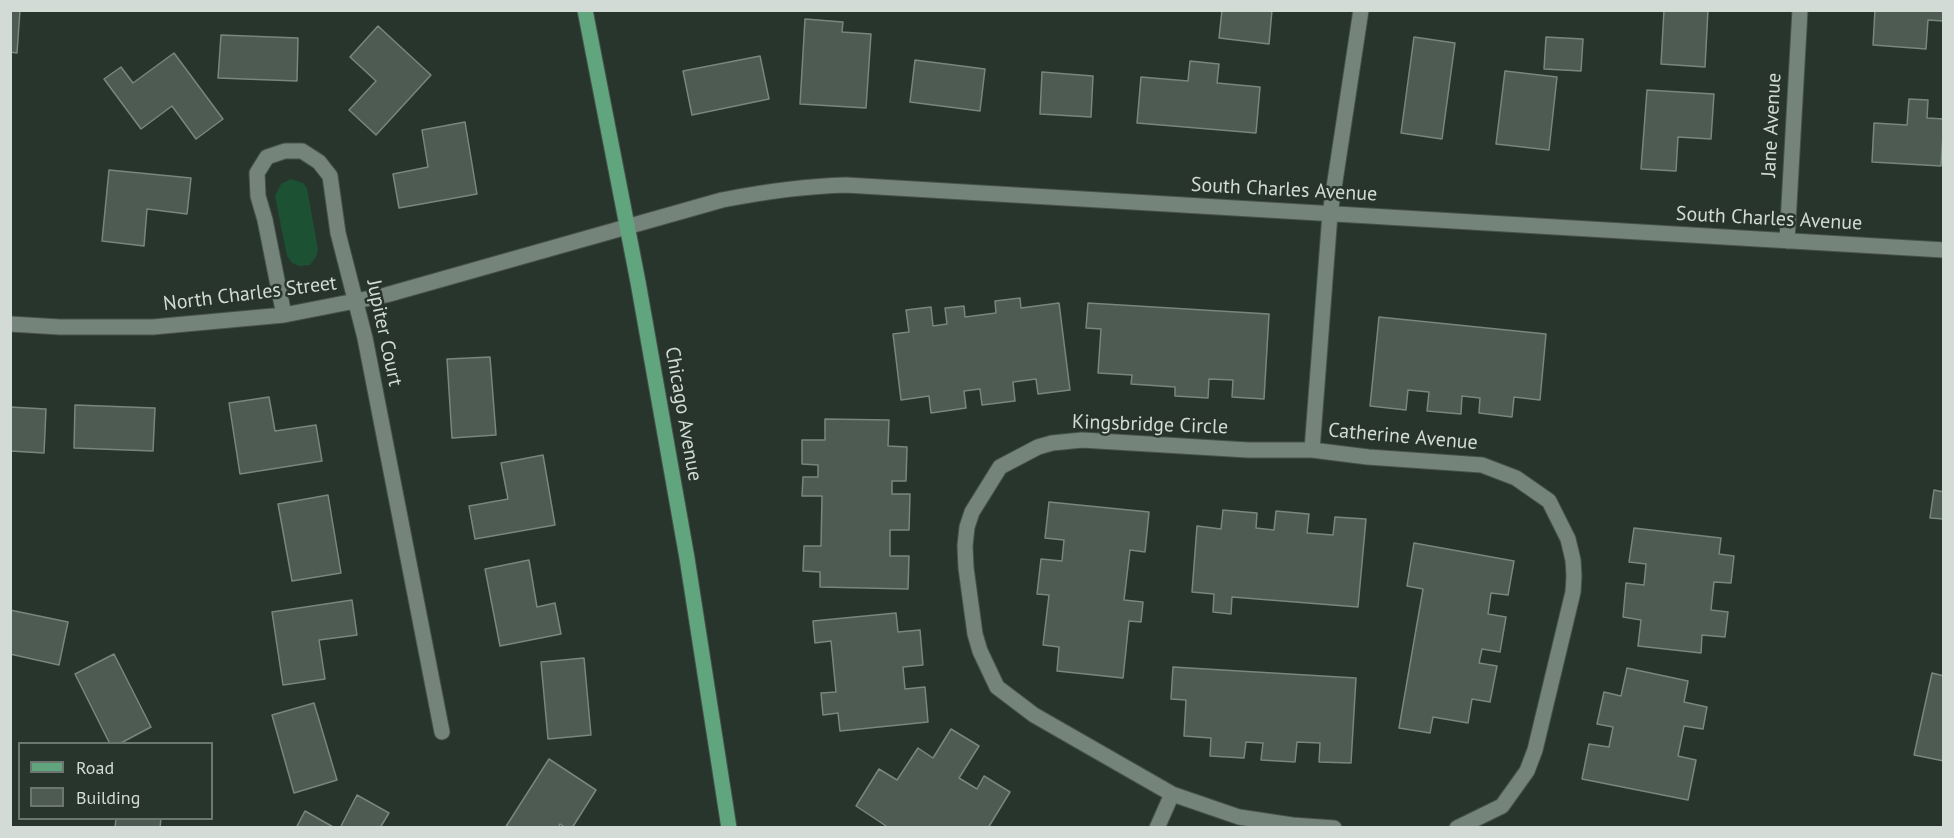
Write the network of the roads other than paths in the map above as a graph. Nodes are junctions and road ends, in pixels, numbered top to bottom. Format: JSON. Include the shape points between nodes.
{"nodes":[{"id":1,"x":585,"y":10,"type":"edge"},
{"id":2,"x":1360,"y":10,"type":"edge"},
{"id":3,"x":1800,"y":10,"type":"edge"},
{"id":4,"x":1330,"y":214,"type":"junction"},
{"id":5,"x":627,"y":228,"type":"junction"},
{"id":6,"x":1787,"y":241,"type":"junction"},
{"id":7,"x":1944,"y":250,"type":"edge"},
{"id":8,"x":356,"y":302,"type":"junction"},
{"id":9,"x":284,"y":315,"type":"junction"},
{"id":10,"x":10,"y":324,"type":"edge"},
{"id":11,"x":1312,"y":450,"type":"junction"},
{"id":12,"x":442,"y":732,"type":"dead end"},
{"id":13,"x":1172,"y":794,"type":"junction"},
{"id":14,"x":729,"y":828,"type":"edge"},
{"id":15,"x":1157,"y":828,"type":"edge"},
{"id":16,"x":1334,"y":828,"type":"edge"},
{"id":17,"x":1457,"y":828,"type":"edge"}],
"edges":[{"from":1,"to":5,"type":"main road","name":"Chicago Avenue"},
{"from":2,"to":4,"type":"street","name":"Catherine Avenue"},
{"from":3,"to":6,"type":"street","name":"Jane Avenue"},
{"from":4,"to":5,"type":"street","name":"South Charles Avenue","via":[[846,185],[768,191],[722,200]]},
{"from":4,"to":6,"type":"street","name":"South Charles Avenue"},
{"from":4,"to":11,"type":"street","name":"Catherine Avenue"},
{"from":5,"to":8,"type":"street","name":"North Charles Street"},
{"from":5,"to":14,"type":"main road","name":"Chicago Avenue","via":[[685,546]]},
{"from":6,"to":7,"type":"street","name":"South Charles Avenue"},
{"from":8,"to":9,"type":"street","name":"North Charles Street"},
{"from":8,"to":9,"type":"street","name":"Jupiter Court","via":[[338,233],[330,176],[319,162],[302,151],[285,151],[267,157],[257,173],[258,196]]},
{"from":8,"to":12,"type":"street","name":"Jupiter Court"},
{"from":9,"to":10,"type":"street","name":"North Charles Street","via":[[153,327]]},
{"from":11,"to":13,"type":"street","name":"Kingsbridge Circle","via":[[1082,440],[1052,443],[1000,467],[972,512],[964,546],[970,601],[980,651],[997,687],[1034,715]]},
{"from":11,"to":17,"type":"street","name":"Catherine Avenue","via":[[1368,458],[1482,465],[1516,478],[1549,501],[1568,539],[1575,576],[1573,592],[1527,771],[1502,806]]},
{"from":13,"to":15,"type":"street"},
{"from":13,"to":16,"type":"street","via":[[1248,819]]}]}
